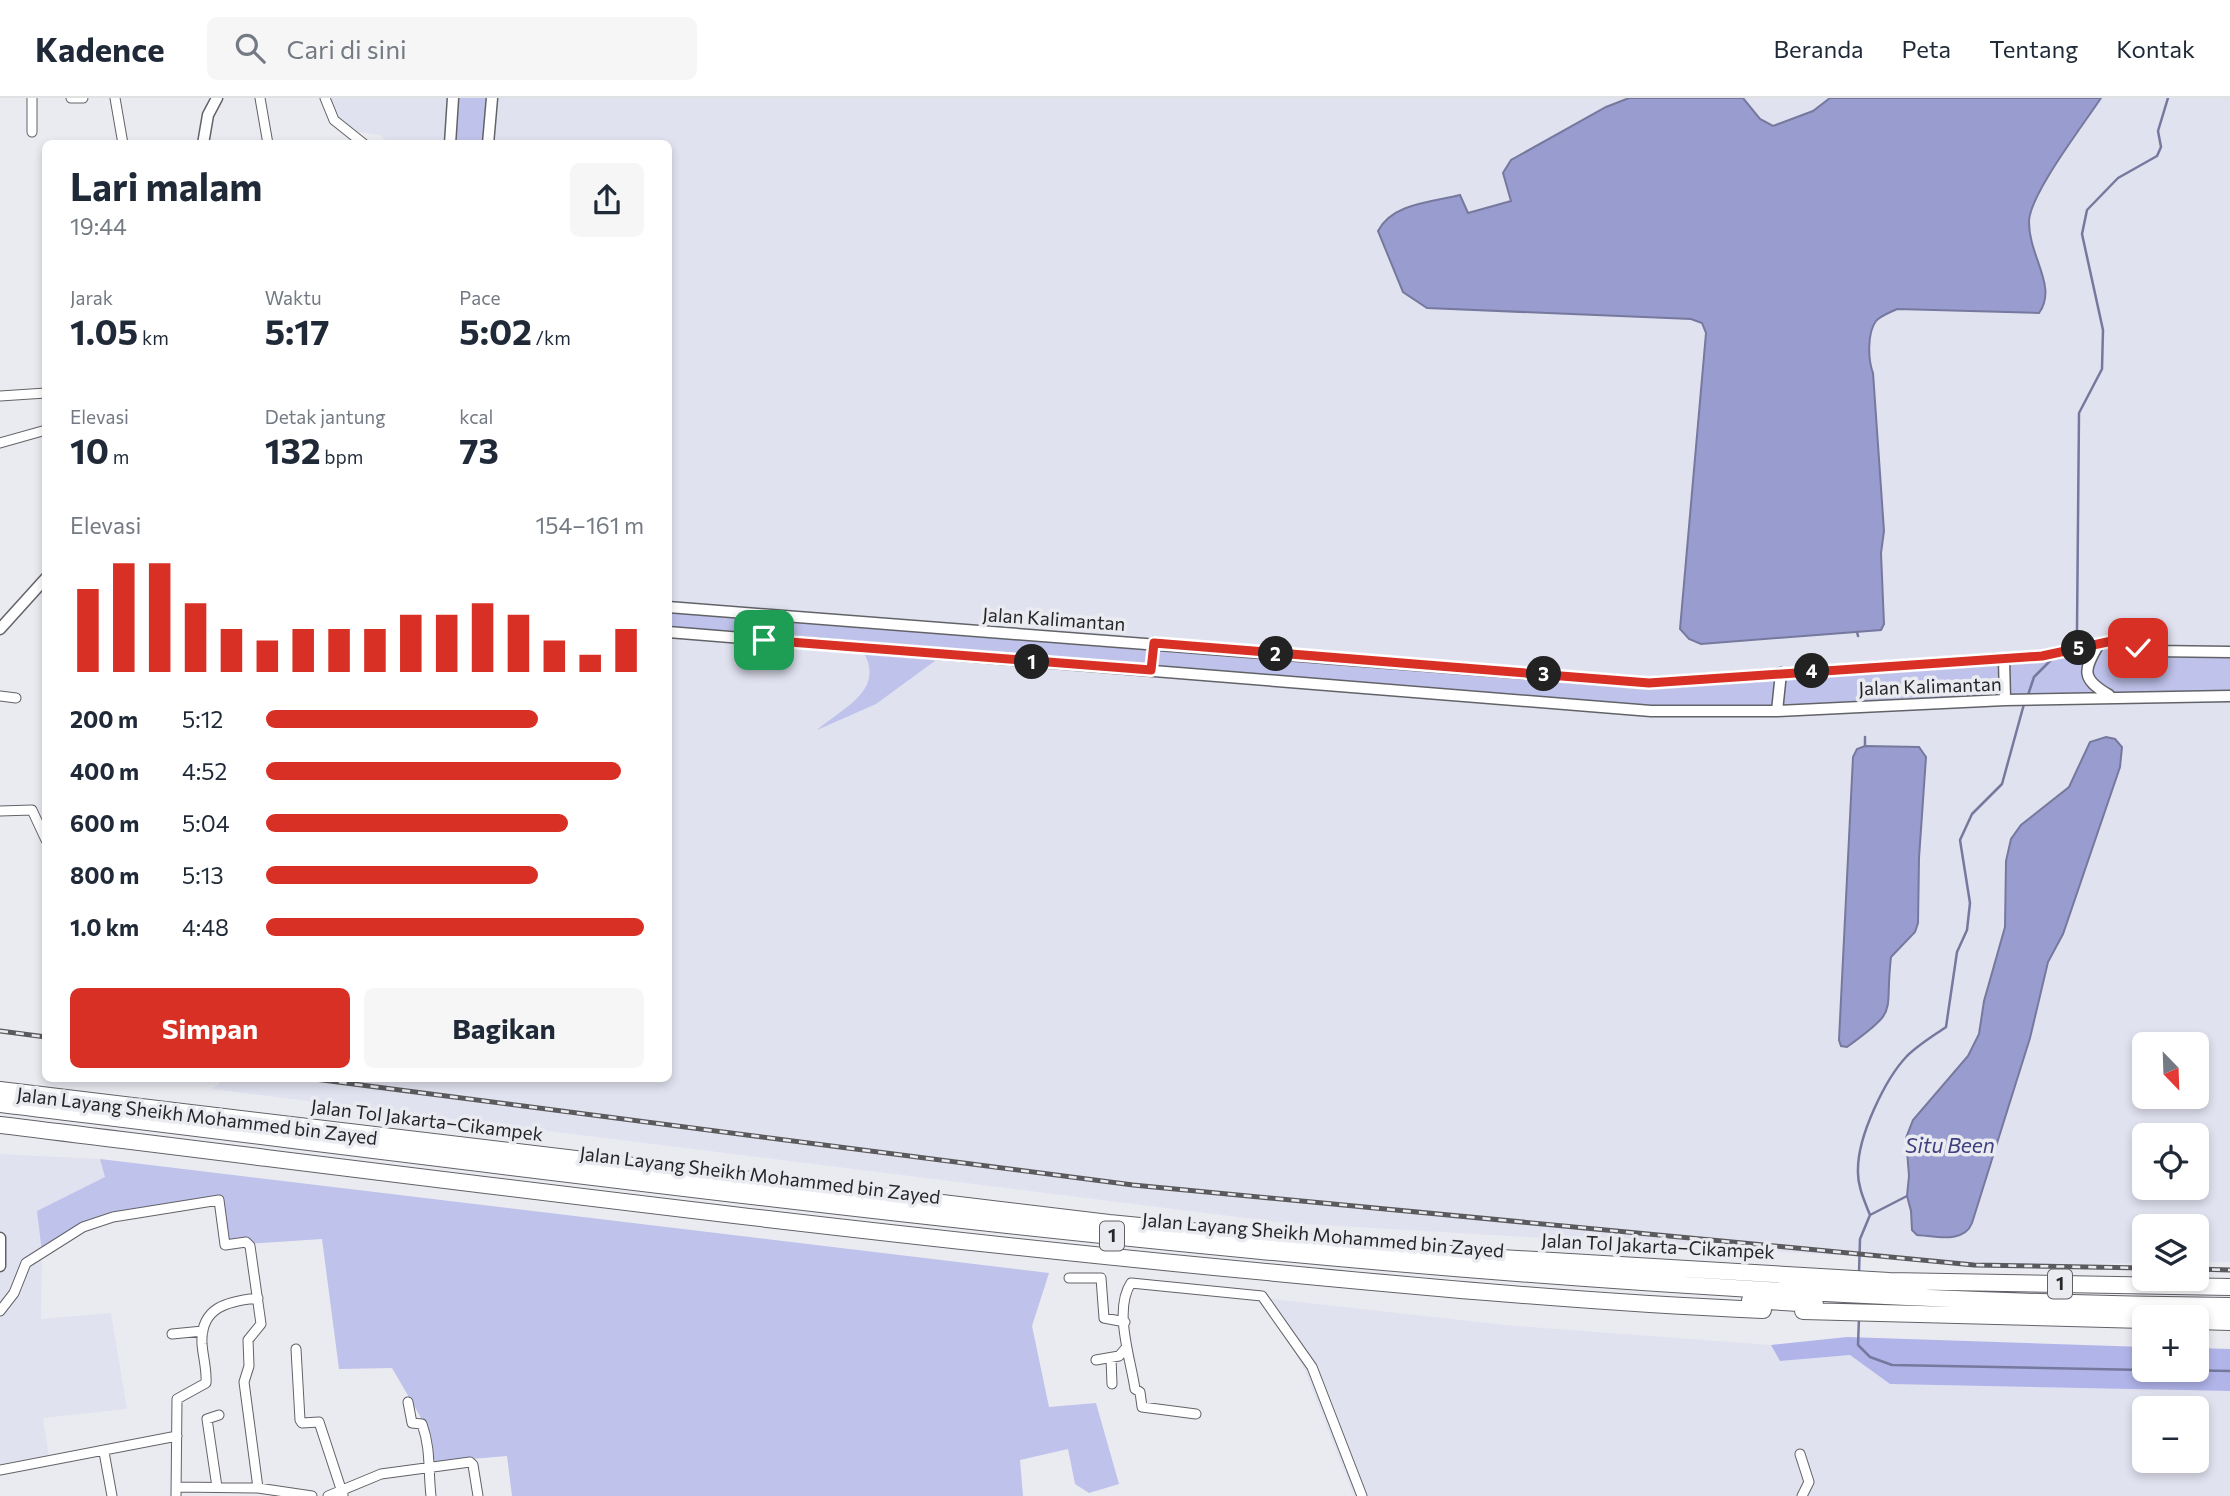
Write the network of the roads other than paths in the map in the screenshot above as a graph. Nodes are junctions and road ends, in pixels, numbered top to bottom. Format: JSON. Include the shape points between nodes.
{"nodes":[{"id":1,"x":32,"y":98,"type":"edge"},
{"id":2,"x":71,"y":98,"type":"edge"},
{"id":3,"x":83,"y":98,"type":"edge"},
{"id":4,"x":115,"y":98,"type":"edge"},
{"id":5,"x":217,"y":98,"type":"edge"},
{"id":6,"x":260,"y":98,"type":"edge"},
{"id":7,"x":325,"y":98,"type":"edge"},
{"id":8,"x":453,"y":98,"type":"edge"},
{"id":9,"x":492,"y":98,"type":"edge"},
{"id":10,"x":32,"y":132,"type":"dead end"},
{"id":11,"x":121,"y":140,"type":"edge"},
{"id":12,"x":204,"y":140,"type":"edge"},
{"id":13,"x":267,"y":140,"type":"edge"},
{"id":14,"x":359,"y":140,"type":"edge"},
{"id":15,"x":450,"y":140,"type":"edge"},
{"id":16,"x":488,"y":140,"type":"edge"},
{"id":17,"x":42,"y":393,"type":"edge"},
{"id":18,"x":0,"y":396,"type":"edge"},
{"id":19,"x":42,"y":431,"type":"edge"},
{"id":20,"x":0,"y":443,"type":"edge"},
{"id":21,"x":42,"y":582,"type":"edge"},
{"id":22,"x":672,"y":607,"type":"edge"},
{"id":23,"x":0,"y":629,"type":"edge"},
{"id":24,"x":672,"y":632,"type":"edge"},
{"id":25,"x":1154,"y":643,"type":"junction"},
{"id":26,"x":2099,"y":644,"type":"junction"},
{"id":27,"x":2230,"y":652,"type":"edge"},
{"id":28,"x":2004,"y":659,"type":"junction"},
{"id":29,"x":1151,"y":670,"type":"junction"},
{"id":30,"x":1781,"y":673,"type":"junction"},
{"id":31,"x":0,"y":696,"type":"edge"},
{"id":32,"x":2230,"y":696,"type":"edge"},
{"id":33,"x":2111,"y":697,"type":"junction"},
{"id":34,"x":16,"y":698,"type":"dead end"},
{"id":35,"x":2004,"y":699,"type":"junction"},
{"id":36,"x":1777,"y":710,"type":"junction"},
{"id":37,"x":0,"y":811,"type":"edge"},
{"id":38,"x":42,"y":831,"type":"edge"},
{"id":39,"x":0,"y":1090,"type":"edge"},
{"id":40,"x":0,"y":1104,"type":"edge"},
{"id":41,"x":0,"y":1114,"type":"edge"},
{"id":42,"x":0,"y":1125,"type":"edge"},
{"id":43,"x":0,"y":1238,"type":"edge"},
{"id":44,"x":0,"y":1266,"type":"edge"},
{"id":45,"x":1069,"y":1278,"type":"dead end"},
{"id":46,"x":2230,"y":1287,"type":"edge"},
{"id":47,"x":258,"y":1298,"type":"junction"},
{"id":48,"x":2230,"y":1306,"type":"edge"},
{"id":49,"x":0,"y":1311,"type":"edge"},
{"id":50,"x":2230,"y":1316,"type":"edge"},
{"id":51,"x":2132,"y":1320,"type":"edge"},
{"id":52,"x":2209,"y":1321,"type":"edge"},
{"id":53,"x":1125,"y":1322,"type":"junction"},
{"id":54,"x":2230,"y":1322,"type":"edge"},
{"id":55,"x":203,"y":1331,"type":"junction"},
{"id":56,"x":172,"y":1334,"type":"dead end"},
{"id":57,"x":296,"y":1349,"type":"dead end"},
{"id":58,"x":1125,"y":1349,"type":"junction"},
{"id":59,"x":1111,"y":1358,"type":"junction"},
{"id":60,"x":1096,"y":1360,"type":"dead end"},
{"id":61,"x":1112,"y":1384,"type":"dead end"},
{"id":62,"x":408,"y":1402,"type":"dead end"},
{"id":63,"x":1196,"y":1414,"type":"dead end"},
{"id":64,"x":219,"y":1415,"type":"dead end"},
{"id":65,"x":177,"y":1436,"type":"junction"},
{"id":66,"x":104,"y":1451,"type":"junction"},
{"id":67,"x":1800,"y":1454,"type":"dead end"},
{"id":68,"x":428,"y":1466,"type":"junction"},
{"id":69,"x":0,"y":1470,"type":"edge"},
{"id":70,"x":217,"y":1487,"type":"junction"},
{"id":71,"x":258,"y":1488,"type":"junction"},
{"id":72,"x":177,"y":1492,"type":"edge"},
{"id":73,"x":342,"y":1493,"type":"edge"},
{"id":74,"x":292,"y":1494,"type":"edge"},
{"id":75,"x":112,"y":1496,"type":"edge"},
{"id":76,"x":312,"y":1496,"type":"edge"},
{"id":77,"x":328,"y":1496,"type":"edge"},
{"id":78,"x":431,"y":1496,"type":"edge"},
{"id":79,"x":478,"y":1496,"type":"edge"},
{"id":80,"x":1363,"y":1496,"type":"edge"},
{"id":81,"x":1802,"y":1496,"type":"edge"}],
"edges":[{"from":1,"to":10,"type":"street"},
{"from":2,"to":3,"type":"street"},
{"from":4,"to":11,"type":"street"},
{"from":5,"to":12,"type":"street"},
{"from":6,"to":13,"type":"street"},
{"from":7,"to":14,"type":"street","via":[[334,120]]},
{"from":8,"to":15,"type":"street"},
{"from":9,"to":16,"type":"street"},
{"from":17,"to":18,"type":"street"},
{"from":19,"to":20,"type":"street"},
{"from":21,"to":23,"type":"street"},
{"from":22,"to":25,"type":"street","name":"Jalan Kalimantan"},
{"from":24,"to":29,"type":"street","name":"Jalan Kalimantan"},
{"from":25,"to":29,"type":"street"},
{"from":25,"to":30,"type":"street","name":"Jalan Kalimantan","via":[[1649,683]]},
{"from":26,"to":27,"type":"street","name":"Jalan Kalimantan","via":[[2118,641],[2181,653]]},
{"from":26,"to":28,"type":"street","name":"Jalan Kalimantan"},
{"from":26,"to":33,"type":"street","via":[[2087,663],[2087,676],[2091,685]]},
{"from":28,"to":30,"type":"street","name":"Jalan Kalimantan"},
{"from":28,"to":35,"type":"street"},
{"from":29,"to":36,"type":"street","name":"Jalan Kalimantan","via":[[1651,711]]},
{"from":30,"to":36,"type":"street"},
{"from":31,"to":34,"type":"street"},
{"from":32,"to":33,"type":"street","name":"Jalan Kalimantan"},
{"from":33,"to":35,"type":"street","name":"Jalan Kalimantan"},
{"from":35,"to":36,"type":"street","name":"Jalan Kalimantan"},
{"from":37,"to":38,"type":"street","via":[[32,810]]},
{"from":39,"to":46,"type":"highway","name":"Jalan Tol Jakarta–Cikampek","number":"1","via":[[1109,1223],[1485,1257],[1889,1281]]},
{"from":40,"to":48,"type":"highway","name":"Jalan Layang Sheikh Mohammed bin Zayed","number":"1","via":[[1023,1228],[1490,1273],[1914,1300]]},
{"from":41,"to":50,"type":"highway","name":"Jalan Layang Sheikh Mohammed bin Zayed","number":"1","via":[[851,1217],[1275,1262],[1787,1303]]},
{"from":42,"to":51,"type":"highway","number":"1","via":[[1097,1256],[1498,1291],[1837,1312]]},
{"from":43,"to":44,"type":"street"},
{"from":45,"to":53,"type":"street","via":[[1101,1278],[1104,1318]]},
{"from":47,"to":49,"type":"street","via":[[250,1246],[246,1242],[225,1245],[219,1200],[128,1214],[83,1227],[26,1263],[14,1293]]},
{"from":47,"to":55,"type":"street","via":[[222,1303],[211,1311]]},
{"from":47,"to":71,"type":"street","via":[[261,1324],[248,1340],[250,1366],[244,1382]]},
{"from":52,"to":54,"type":"highway"},
{"from":53,"to":58,"type":"street"},
{"from":53,"to":80,"type":"street","via":[[1131,1283],[1262,1296],[1312,1367]]},
{"from":55,"to":56,"type":"street"},
{"from":55,"to":65,"type":"street","via":[[206,1383],[177,1399]]},
{"from":57,"to":73,"type":"street","via":[[300,1420],[319,1422]]},
{"from":58,"to":59,"type":"street"},
{"from":58,"to":63,"type":"street","via":[[1143,1409]]},
{"from":59,"to":60,"type":"street"},
{"from":59,"to":61,"type":"street"},
{"from":62,"to":68,"type":"street","via":[[412,1423],[423,1425],[431,1455]]},
{"from":64,"to":70,"type":"street","via":[[207,1419]]},
{"from":65,"to":66,"type":"street"},
{"from":65,"to":72,"type":"street"},
{"from":66,"to":69,"type":"street"},
{"from":66,"to":75,"type":"street"},
{"from":67,"to":81,"type":"street","via":[[1809,1482]]},
{"from":68,"to":73,"type":"street","via":[[381,1474]]},
{"from":68,"to":78,"type":"street"},
{"from":68,"to":79,"type":"street","via":[[472,1463]]},
{"from":70,"to":71,"type":"street"},
{"from":70,"to":72,"type":"street"},
{"from":71,"to":74,"type":"street"},
{"from":73,"to":77,"type":"street"},
{"from":74,"to":76,"type":"street"}]}
